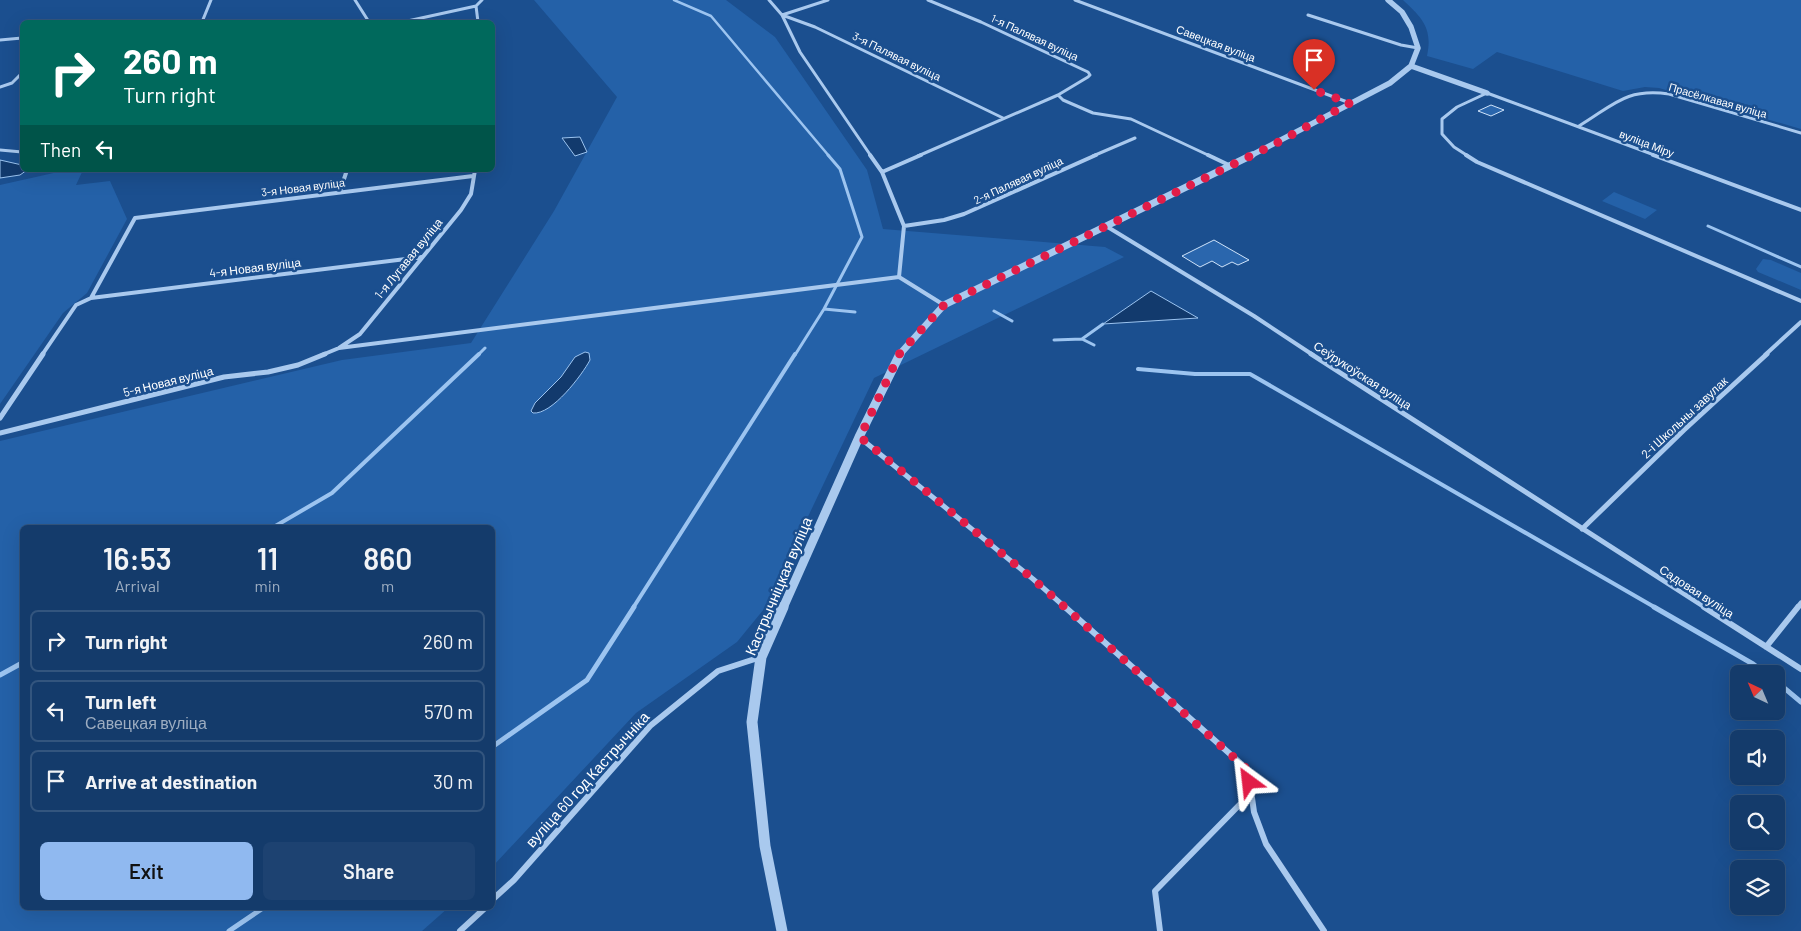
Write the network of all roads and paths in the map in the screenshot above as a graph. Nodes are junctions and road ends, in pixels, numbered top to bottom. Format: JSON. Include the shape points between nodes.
{"nodes":[{"id":1,"x":212,"y":0,"type":"edge"},
{"id":2,"x":356,"y":0,"type":"edge"},
{"id":3,"x":482,"y":0,"type":"edge"},
{"id":4,"x":769,"y":0,"type":"edge"},
{"id":5,"x":828,"y":0,"type":"edge"},
{"id":6,"x":928,"y":0,"type":"edge"},
{"id":7,"x":1075,"y":0,"type":"edge"},
{"id":8,"x":1388,"y":0,"type":"edge"},
{"id":9,"x":476,"y":6,"type":"junction"},
{"id":10,"x":782,"y":15,"type":"junction"},
{"id":11,"x":1308,"y":15,"type":"dead end"},
{"id":12,"x":202,"y":20,"type":"edge"},
{"id":13,"x":368,"y":20,"type":"edge"},
{"id":14,"x":412,"y":20,"type":"edge"},
{"id":15,"x":478,"y":20,"type":"edge"},
{"id":16,"x":20,"y":38,"type":"edge"},
{"id":17,"x":0,"y":40,"type":"edge"},
{"id":18,"x":1418,"y":48,"type":"junction"},
{"id":19,"x":1411,"y":66,"type":"junction"},
{"id":20,"x":20,"y":75,"type":"edge"},
{"id":21,"x":0,"y":87,"type":"edge"},
{"id":22,"x":1488,"y":93,"type":"junction"},
{"id":23,"x":1058,"y":95,"type":"junction"},
{"id":24,"x":1350,"y":103,"type":"junction"},
{"id":25,"x":1003,"y":118,"type":"junction"},
{"id":26,"x":1579,"y":126,"type":"junction"},
{"id":27,"x":1801,"y":133,"type":"edge"},
{"id":28,"x":1135,"y":138,"type":"dead end"},
{"id":29,"x":0,"y":150,"type":"edge"},
{"id":30,"x":20,"y":152,"type":"edge"},
{"id":31,"x":1231,"y":166,"type":"junction"},
{"id":32,"x":346,"y":172,"type":"edge"},
{"id":33,"x":474,"y":172,"type":"edge"},
{"id":34,"x":882,"y":172,"type":"junction"},
{"id":35,"x":473,"y":176,"type":"junction"},
{"id":36,"x":340,"y":191,"type":"junction"},
{"id":37,"x":1801,"y":210,"type":"edge"},
{"id":38,"x":904,"y":226,"type":"junction"},
{"id":39,"x":1106,"y":226,"type":"junction"},
{"id":40,"x":422,"y":256,"type":"junction"},
{"id":41,"x":899,"y":277,"type":"junction"},
{"id":42,"x":91,"y":298,"type":"junction"},
{"id":43,"x":1801,"y":301,"type":"edge"},
{"id":44,"x":944,"y":305,"type":"junction"},
{"id":45,"x":1801,"y":322,"type":"edge"},
{"id":46,"x":339,"y":348,"type":"junction"},
{"id":47,"x":0,"y":418,"type":"edge"},
{"id":48,"x":0,"y":433,"type":"edge"},
{"id":49,"x":860,"y":437,"type":"junction"},
{"id":50,"x":1582,"y":529,"type":"junction"},
{"id":51,"x":1801,"y":603,"type":"edge"},
{"id":52,"x":1766,"y":647,"type":"junction"},
{"id":53,"x":761,"y":657,"type":"junction"},
{"id":54,"x":1801,"y":668,"type":"edge"},
{"id":55,"x":1251,"y":793,"type":"junction"},
{"id":56,"x":495,"y":897,"type":"edge"},
{"id":57,"x":483,"y":910,"type":"edge"},
{"id":58,"x":460,"y":931,"type":"edge"},
{"id":59,"x":782,"y":931,"type":"edge"},
{"id":60,"x":1160,"y":931,"type":"edge"},
{"id":61,"x":1324,"y":931,"type":"edge"}],
"edges":[{"from":1,"to":12,"type":"street"},
{"from":2,"to":13,"type":"street"},
{"from":3,"to":9,"type":"street"},
{"from":4,"to":10,"type":"street"},
{"from":5,"to":10,"type":"street"},
{"from":6,"to":23,"type":"street","name":"1-я Палявая вуліца","via":[[1088,72],[1088,77]]},
{"from":7,"to":24,"type":"street","name":"Савецкая вуліца"},
{"from":8,"to":18,"type":"street","via":[[1402,12]]},
{"from":9,"to":14,"type":"street"},
{"from":9,"to":15,"type":"street"},
{"from":10,"to":25,"type":"street","name":"3-я Палявая вуліца","via":[[824,31]]},
{"from":10,"to":34,"type":"street","via":[[800,52]]},
{"from":11,"to":18,"type":"street"},
{"from":16,"to":17,"type":"street"},
{"from":18,"to":19,"type":"street"},
{"from":19,"to":22,"type":"street"},
{"from":19,"to":24,"type":"street","via":[[1390,83]]},
{"from":20,"to":21,"type":"street","via":[[12,83]]},
{"from":22,"to":26,"type":"street","name":"вуліца Міру"},
{"from":22,"to":43,"type":"street","via":[[1457,107],[1442,119],[1442,134],[1454,147],[1477,162]]},
{"from":23,"to":25,"type":"street"},
{"from":23,"to":31,"type":"street","via":[[1092,113],[1131,119]]},
{"from":24,"to":31,"type":"street"},
{"from":25,"to":34,"type":"street"},
{"from":26,"to":27,"type":"street","name":"Прасёлкавая вуліца","via":[[1626,95],[1650,90]]},
{"from":26,"to":37,"type":"street","name":"вуліца Міру"},
{"from":28,"to":38,"type":"street","name":"2-я Палявая вуліца","via":[[972,211],[945,220]]},
{"from":29,"to":30,"type":"street"},
{"from":31,"to":39,"type":"street"},
{"from":32,"to":36,"type":"street"},
{"from":33,"to":35,"type":"street","name":"1-я Лугавая вуліца"},
{"from":34,"to":38,"type":"street"},
{"from":35,"to":36,"type":"street","name":"3-я Новая вуліца"},
{"from":35,"to":40,"type":"street","name":"1-я Лугавая вуліца","via":[[471,194]]},
{"from":36,"to":42,"type":"street","name":"3-я Новая вуліца","via":[[135,218]]},
{"from":38,"to":41,"type":"street"},
{"from":39,"to":44,"type":"street"},
{"from":39,"to":50,"type":"street","name":"Сеўрукоўская вуліца","via":[[1254,316]]},
{"from":40,"to":42,"type":"street","name":"4-я Новая вуліца"},
{"from":40,"to":46,"type":"street","name":"1-я Лугавая вуліца","via":[[360,334]]},
{"from":41,"to":44,"type":"street"},
{"from":41,"to":46,"type":"street"},
{"from":42,"to":47,"type":"street","via":[[76,305]]},
{"from":44,"to":49,"type":"street","name":"Кастрычніцкая вуліца","via":[[900,353]]},
{"from":45,"to":50,"type":"street","name":"2-і Школьны завулак"},
{"from":46,"to":48,"type":"street","name":"5-я Новая вуліца","via":[[298,365],[224,377]]},
{"from":49,"to":53,"type":"street","name":"Кастрычніцкая вуліца"},
{"from":49,"to":55,"type":"street","via":[[1033,579],[1248,770]]},
{"from":50,"to":52,"type":"street","name":"Садовая вуліца"},
{"from":51,"to":52,"type":"street"},
{"from":52,"to":54,"type":"street","name":"Садовая вуліца"},
{"from":53,"to":56,"type":"street","name":"вуліца 60 год Кастрычніка","via":[[718,671],[650,726]]},
{"from":53,"to":59,"type":"street","name":"Кастрычніцкая вуліца","via":[[752,722],[765,846]]},
{"from":55,"to":60,"type":"street","via":[[1155,891]]},
{"from":55,"to":61,"type":"street","via":[[1266,844]]},
{"from":57,"to":58,"type":"street"}]}
